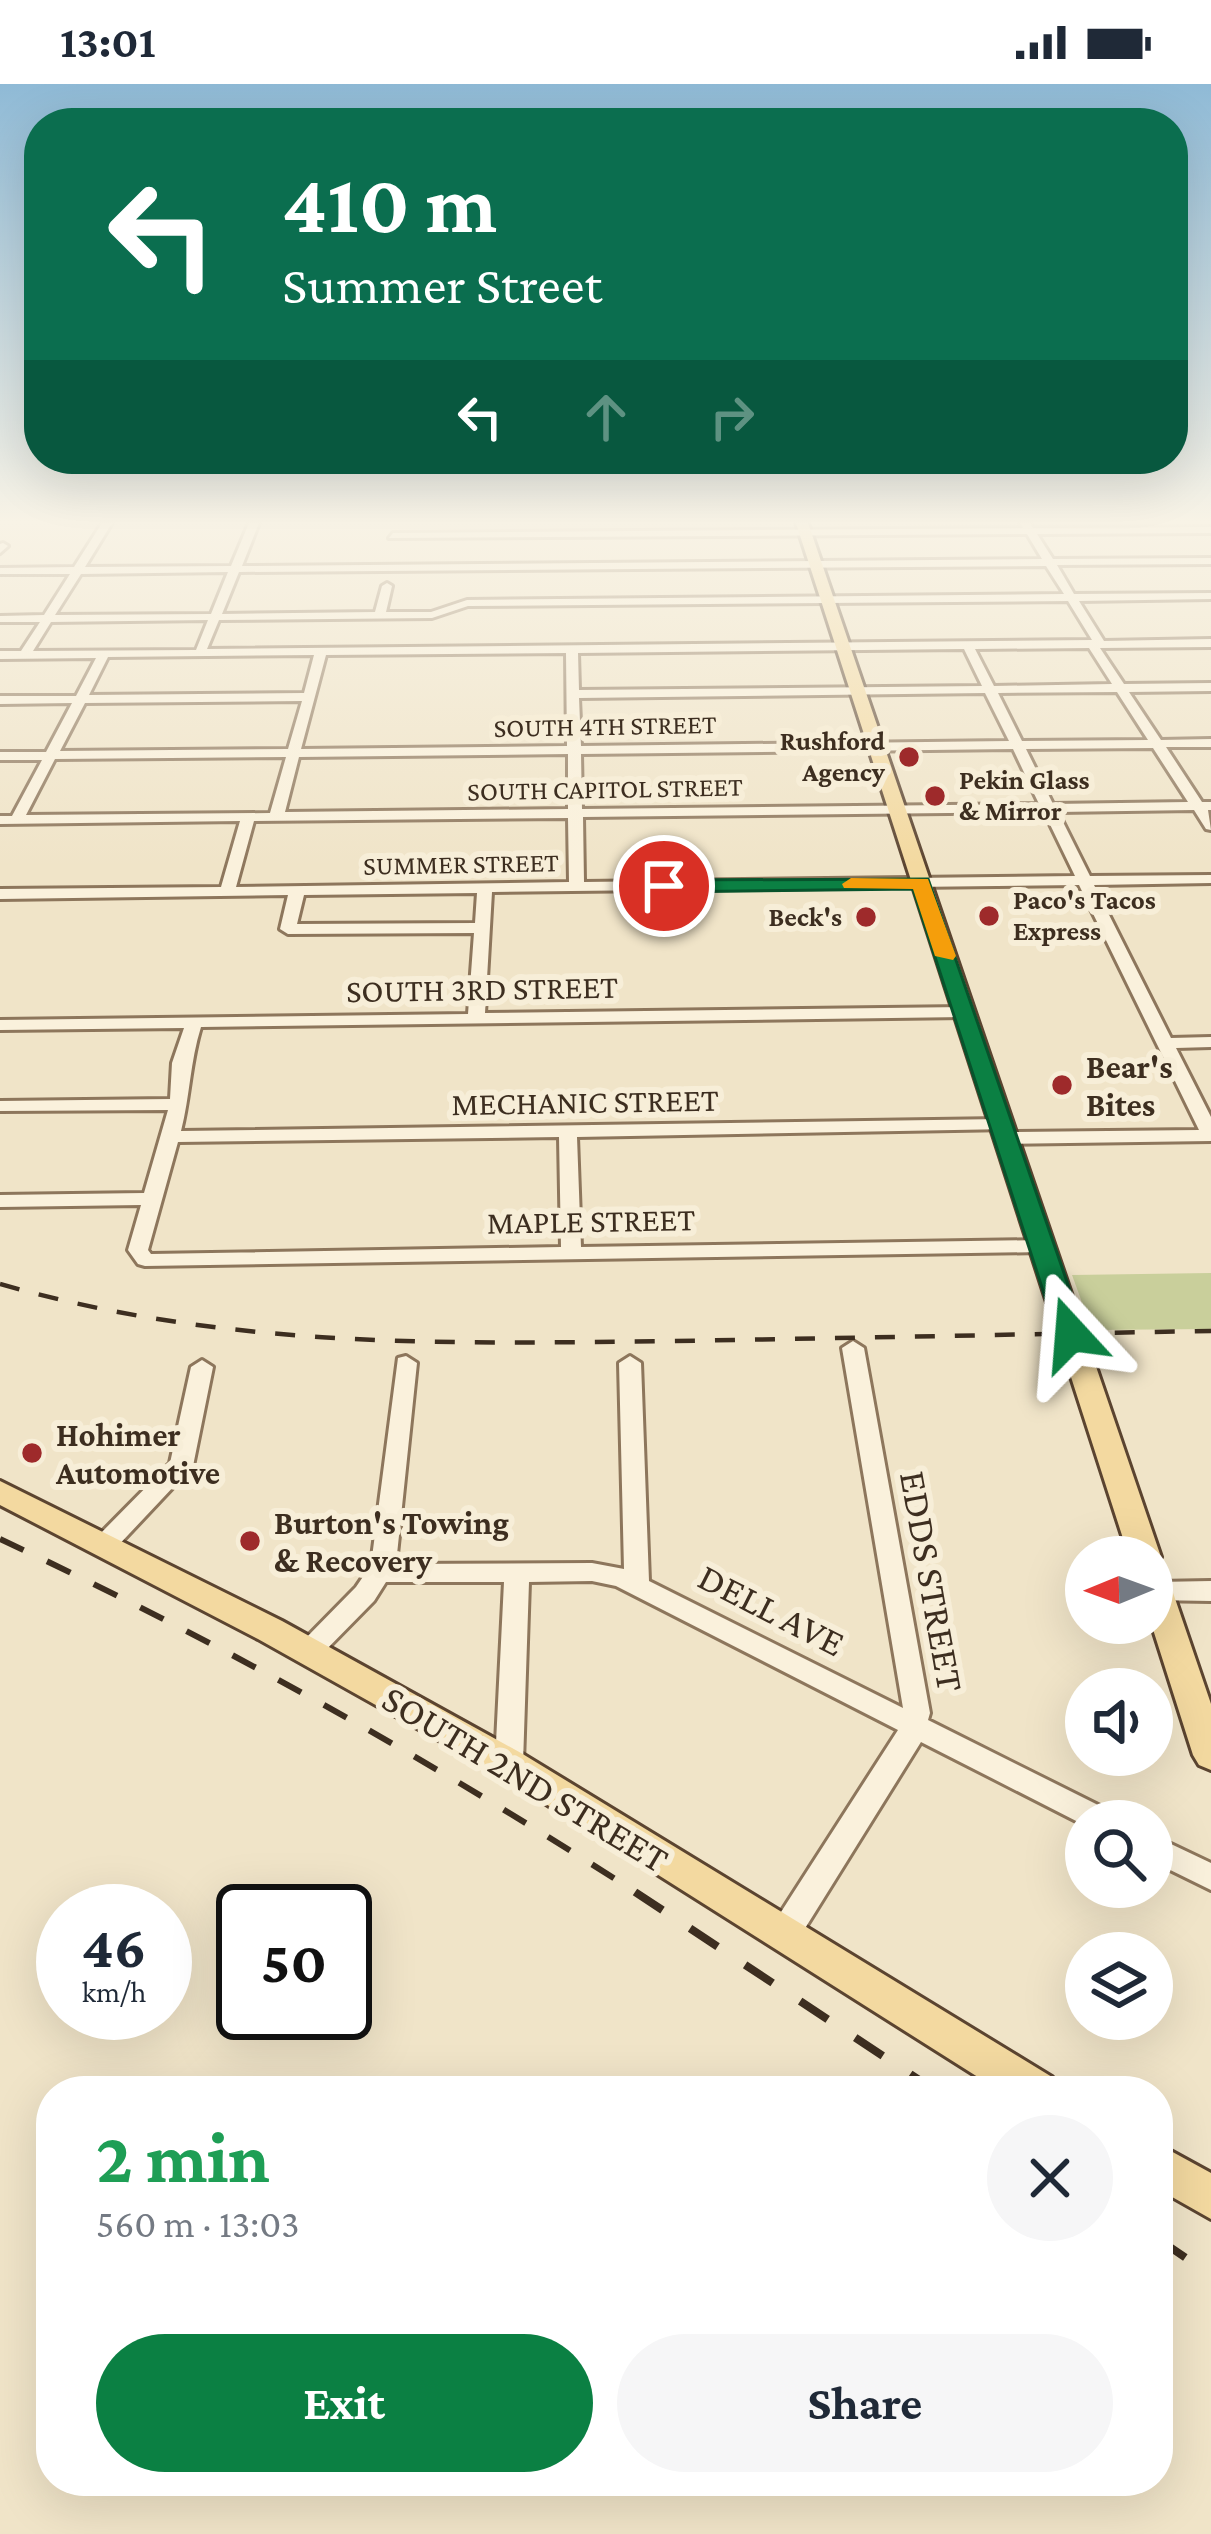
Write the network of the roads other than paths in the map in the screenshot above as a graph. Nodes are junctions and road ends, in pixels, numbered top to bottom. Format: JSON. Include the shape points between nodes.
{"nodes":[{"id":1,"x":42,"y":637,"type":"edge"},
{"id":2,"x":207,"y":637,"type":"edge"},
{"id":3,"x":838,"y":637,"type":"edge"},
{"id":4,"x":1093,"y":637,"type":"edge"},
{"id":5,"x":1211,"y":643,"type":"edge"},
{"id":6,"x":1096,"y":644,"type":"junction"},
{"id":7,"x":968,"y":646,"type":"junction"},
{"id":8,"x":841,"y":647,"type":"junction"},
{"id":9,"x":572,"y":650,"type":"junction"},
{"id":10,"x":321,"y":652,"type":"junction"},
{"id":11,"x":200,"y":653,"type":"junction"},
{"id":12,"x":31,"y":654,"type":"junction"},
{"id":13,"x":104,"y":654,"type":"junction"},
{"id":14,"x":0,"y":655,"type":"edge"},
{"id":15,"x":1211,"y":687,"type":"edge"},
{"id":16,"x":1121,"y":688,"type":"junction"},
{"id":17,"x":989,"y":690,"type":"junction"},
{"id":18,"x":855,"y":692,"type":"junction"},
{"id":19,"x":573,"y":694,"type":"junction"},
{"id":20,"x":308,"y":697,"type":"junction"},
{"id":21,"x":81,"y":699,"type":"junction"},
{"id":22,"x":0,"y":700,"type":"edge"},
{"id":23,"x":1211,"y":743,"type":"edge"},
{"id":24,"x":1156,"y":744,"type":"junction"},
{"id":25,"x":1016,"y":745,"type":"junction"},
{"id":26,"x":874,"y":747,"type":"junction"},
{"id":27,"x":574,"y":750,"type":"junction"},
{"id":28,"x":292,"y":753,"type":"junction"},
{"id":29,"x":0,"y":756,"type":"edge"},
{"id":30,"x":50,"y":756,"type":"junction"},
{"id":31,"x":1204,"y":806,"type":"edge"},
{"id":32,"x":1047,"y":808,"type":"junction"},
{"id":33,"x":895,"y":809,"type":"junction"},
{"id":34,"x":575,"y":814,"type":"junction"},
{"id":35,"x":248,"y":818,"type":"junction"},
{"id":36,"x":276,"y":818,"type":"junction"},
{"id":37,"x":8,"y":820,"type":"edge"},
{"id":38,"x":1211,"y":826,"type":"edge"},
{"id":39,"x":1211,"y":879,"type":"edge"},
{"id":40,"x":1085,"y":880,"type":"junction"},
{"id":41,"x":921,"y":883,"type":"junction"},
{"id":42,"x":577,"y":887,"type":"junction"},
{"id":43,"x":485,"y":888,"type":"junction"},
{"id":44,"x":297,"y":890,"type":"junction"},
{"id":45,"x":227,"y":892,"type":"junction"},
{"id":46,"x":0,"y":894,"type":"edge"},
{"id":47,"x":482,"y":928,"type":"junction"},
{"id":48,"x":965,"y":1012,"type":"junction"},
{"id":49,"x":476,"y":1018,"type":"junction"},
{"id":50,"x":194,"y":1022,"type":"junction"},
{"id":51,"x":0,"y":1024,"type":"edge"},
{"id":52,"x":1211,"y":1042,"type":"edge"},
{"id":53,"x":1167,"y":1043,"type":"junction"},
{"id":54,"x":179,"y":1104,"type":"junction"},
{"id":55,"x":0,"y":1106,"type":"edge"},
{"id":56,"x":568,"y":1131,"type":"junction"},
{"id":57,"x":1004,"y":1132,"type":"junction"},
{"id":58,"x":1211,"y":1135,"type":"edge"},
{"id":59,"x":170,"y":1137,"type":"junction"},
{"id":60,"x":152,"y":1199,"type":"junction"},
{"id":61,"x":0,"y":1201,"type":"edge"},
{"id":62,"x":1042,"y":1246,"type":"junction"},
{"id":63,"x":572,"y":1254,"type":"junction"},
{"id":64,"x":853,"y":1348,"type":"dead end"},
{"id":65,"x":630,"y":1363,"type":"dead end"},
{"id":66,"x":406,"y":1364,"type":"dead end"},
{"id":67,"x":202,"y":1367,"type":"dead end"},
{"id":68,"x":0,"y":1492,"type":"edge"},
{"id":69,"x":1138,"y":1536,"type":"edge"},
{"id":70,"x":104,"y":1546,"type":"junction"},
{"id":71,"x":517,"y":1572,"type":"junction"},
{"id":72,"x":379,"y":1573,"type":"junction"},
{"id":73,"x":637,"y":1584,"type":"junction"},
{"id":74,"x":1173,"y":1587,"type":"edge"},
{"id":75,"x":1211,"y":1591,"type":"edge"},
{"id":76,"x":1173,"y":1642,"type":"edge"},
{"id":77,"x":309,"y":1651,"type":"junction"},
{"id":78,"x":915,"y":1726,"type":"junction"},
{"id":79,"x":1211,"y":1755,"type":"edge"},
{"id":80,"x":509,"y":1763,"type":"junction"},
{"id":81,"x":1065,"y":1802,"type":"edge"},
{"id":82,"x":1173,"y":1858,"type":"edge"},
{"id":83,"x":1211,"y":1877,"type":"edge"},
{"id":84,"x":783,"y":1936,"type":"junction"},
{"id":85,"x":1012,"y":2076,"type":"edge"},
{"id":86,"x":1173,"y":2174,"type":"edge"},
{"id":87,"x":1211,"y":2198,"type":"edge"}],
"edges":[{"from":1,"to":12,"type":"street"},
{"from":2,"to":11,"type":"street"},
{"from":3,"to":8,"type":"main road"},
{"from":4,"to":6,"type":"street"},
{"from":5,"to":6,"type":"street"},
{"from":6,"to":7,"type":"street"},
{"from":6,"to":16,"type":"street"},
{"from":7,"to":8,"type":"street"},
{"from":7,"to":17,"type":"street"},
{"from":8,"to":9,"type":"street"},
{"from":8,"to":18,"type":"main road"},
{"from":9,"to":10,"type":"street"},
{"from":9,"to":19,"type":"street"},
{"from":10,"to":11,"type":"street"},
{"from":10,"to":20,"type":"street"},
{"from":11,"to":13,"type":"street"},
{"from":12,"to":13,"type":"street"},
{"from":12,"to":14,"type":"street"},
{"from":13,"to":21,"type":"street"},
{"from":15,"to":16,"type":"street"},
{"from":16,"to":17,"type":"street"},
{"from":16,"to":24,"type":"street"},
{"from":17,"to":18,"type":"street"},
{"from":17,"to":25,"type":"street"},
{"from":18,"to":19,"type":"street"},
{"from":18,"to":26,"type":"main road"},
{"from":19,"to":27,"type":"street"},
{"from":20,"to":21,"type":"street"},
{"from":20,"to":28,"type":"street"},
{"from":21,"to":22,"type":"street"},
{"from":21,"to":30,"type":"street"},
{"from":23,"to":24,"type":"street","name":"SOUTH 4TH STREET"},
{"from":24,"to":25,"type":"street","name":"SOUTH 4TH STREET"},
{"from":24,"to":31,"type":"street"},
{"from":25,"to":26,"type":"street","name":"SOUTH 4TH STREET"},
{"from":25,"to":32,"type":"street"},
{"from":26,"to":27,"type":"street","name":"SOUTH 4TH STREET"},
{"from":26,"to":33,"type":"main road"},
{"from":27,"to":28,"type":"street","name":"SOUTH 4TH STREET"},
{"from":27,"to":34,"type":"street"},
{"from":28,"to":30,"type":"street","name":"SOUTH 4TH STREET"},
{"from":28,"to":36,"type":"street"},
{"from":29,"to":30,"type":"street","name":"SOUTH 4TH STREET"},
{"from":30,"to":37,"type":"street"},
{"from":31,"to":32,"type":"street","name":"SOUTH CAPITOL STREET"},
{"from":31,"to":38,"type":"street"},
{"from":32,"to":33,"type":"street","name":"SOUTH CAPITOL STREET"},
{"from":32,"to":40,"type":"street"},
{"from":33,"to":34,"type":"street","name":"SOUTH CAPITOL STREET"},
{"from":33,"to":41,"type":"main road"},
{"from":34,"to":36,"type":"street","name":"SOUTH CAPITOL STREET"},
{"from":34,"to":42,"type":"street"},
{"from":35,"to":36,"type":"street","name":"SOUTH CAPITOL STREET"},
{"from":35,"to":37,"type":"street","name":"SOUTH CAPITOL STREET"},
{"from":35,"to":45,"type":"street"},
{"from":39,"to":40,"type":"street","name":"SUMMER STREET"},
{"from":40,"to":41,"type":"street","name":"SUMMER STREET"},
{"from":40,"to":53,"type":"street"},
{"from":41,"to":42,"type":"street","name":"SUMMER STREET"},
{"from":41,"to":48,"type":"main road"},
{"from":42,"to":43,"type":"street","name":"SUMMER STREET"},
{"from":43,"to":44,"type":"street","name":"SUMMER STREET"},
{"from":43,"to":47,"type":"street"},
{"from":44,"to":45,"type":"street","name":"SUMMER STREET"},
{"from":44,"to":47,"type":"street","via":[[288,929]]},
{"from":45,"to":46,"type":"street","name":"SUMMER STREET"},
{"from":47,"to":49,"type":"street"},
{"from":48,"to":49,"type":"street","name":"SOUTH 3RD STREET"},
{"from":48,"to":57,"type":"main road"},
{"from":49,"to":50,"type":"street","name":"SOUTH 3RD STREET"},
{"from":50,"to":51,"type":"street","name":"SOUTH 3RD STREET"},
{"from":50,"to":54,"type":"street"},
{"from":52,"to":53,"type":"street"},
{"from":53,"to":58,"type":"street"},
{"from":54,"to":55,"type":"street"},
{"from":54,"to":59,"type":"street"},
{"from":56,"to":57,"type":"street","name":"MECHANIC STREET"},
{"from":56,"to":59,"type":"street","name":"MECHANIC STREET"},
{"from":56,"to":63,"type":"street"},
{"from":57,"to":58,"type":"street","name":"MECHANIC STREET"},
{"from":57,"to":62,"type":"main road"},
{"from":59,"to":60,"type":"street"},
{"from":60,"to":61,"type":"street"},
{"from":60,"to":63,"type":"street","name":"MAPLE STREET","via":[[141,1259]]},
{"from":62,"to":63,"type":"street","name":"MAPLE STREET"},
{"from":62,"to":69,"type":"main road"},
{"from":64,"to":78,"type":"street","name":"EDDS STREET"},
{"from":65,"to":73,"type":"street"},
{"from":66,"to":72,"type":"street"},
{"from":67,"to":70,"type":"street","via":[[181,1466]]},
{"from":68,"to":70,"type":"main road","name":"SOUTH 2ND STREET"},
{"from":70,"to":77,"type":"main road","name":"SOUTH 2ND STREET"},
{"from":71,"to":72,"type":"street","name":"DELL AVE"},
{"from":71,"to":73,"type":"street","name":"DELL AVE","via":[[592,1572]]},
{"from":71,"to":80,"type":"street"},
{"from":72,"to":77,"type":"street"},
{"from":73,"to":78,"type":"street","name":"DELL AVE"},
{"from":74,"to":75,"type":"street"},
{"from":76,"to":79,"type":"main road"},
{"from":77,"to":80,"type":"main road","name":"SOUTH 2ND STREET"},
{"from":78,"to":81,"type":"street","name":"DELL AVE"},
{"from":78,"to":84,"type":"street","name":"EDDS STREET"},
{"from":80,"to":84,"type":"main road","name":"SOUTH 2ND STREET"},
{"from":82,"to":83,"type":"street"},
{"from":84,"to":85,"type":"main road","name":"SOUTH 2ND STREET"},
{"from":86,"to":87,"type":"main road"}]}
